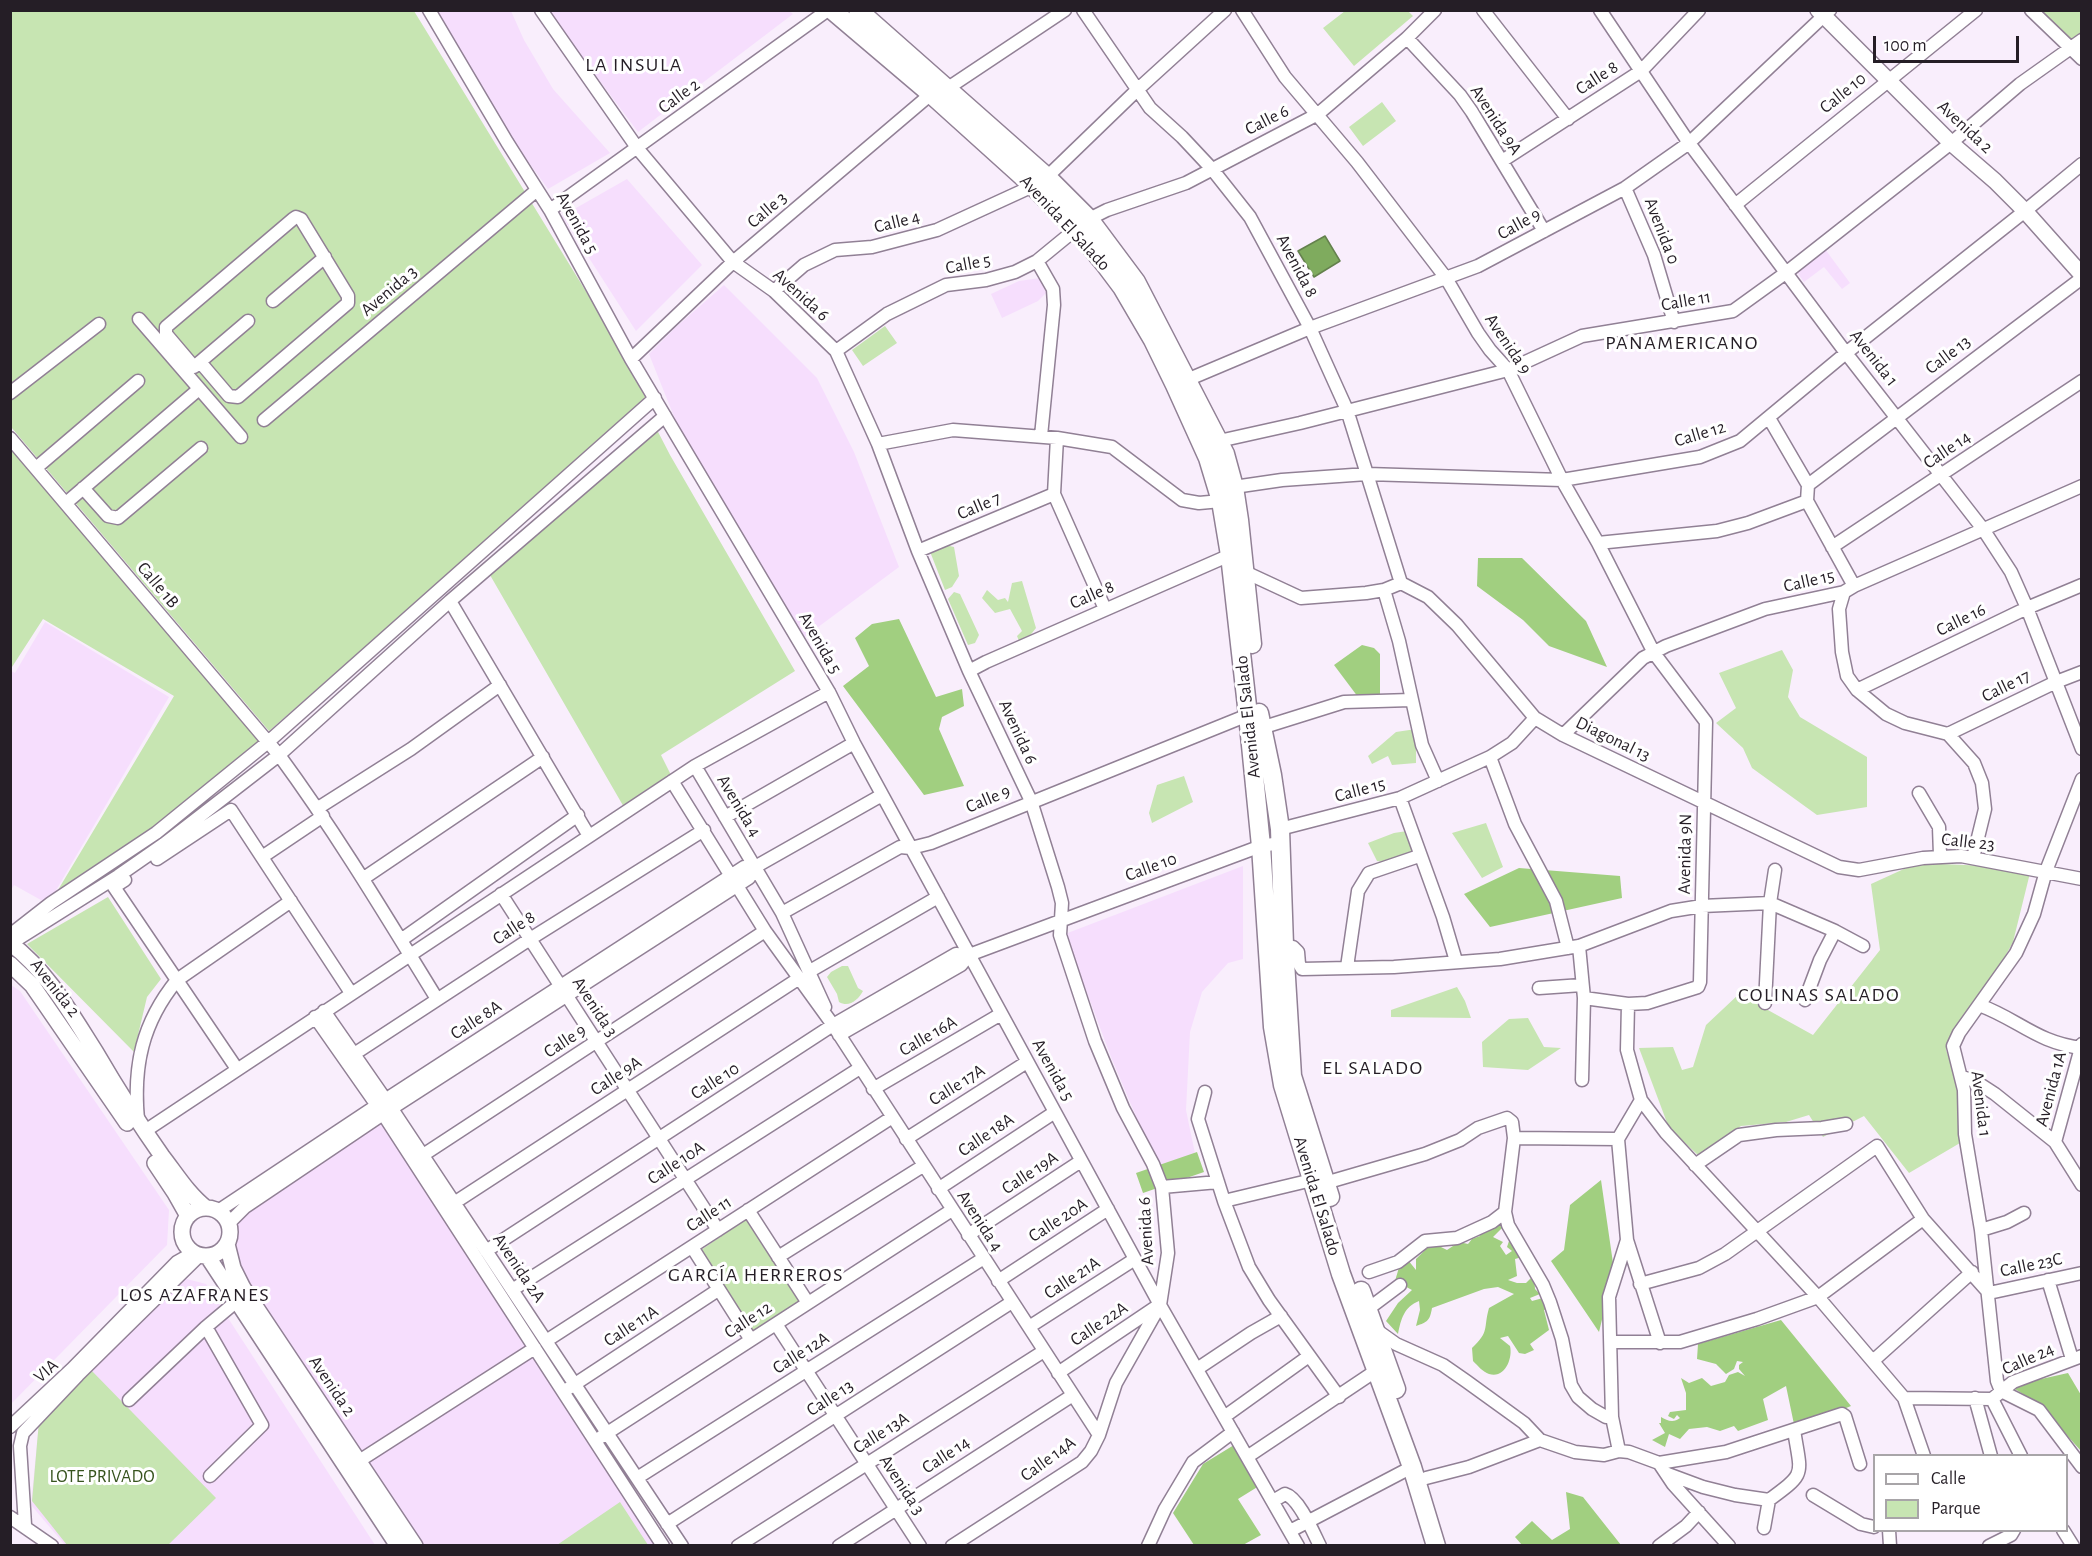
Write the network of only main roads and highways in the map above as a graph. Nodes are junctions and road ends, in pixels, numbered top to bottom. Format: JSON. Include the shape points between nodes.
{"nodes":[{"id":1,"x":830,"y":10,"type":"edge"},
{"id":2,"x":858,"y":10,"type":"edge"},
{"id":3,"x":939,"y":91,"type":"junction"},
{"id":4,"x":1181,"y":383,"type":"junction"},
{"id":5,"x":1254,"y":722,"type":"junction"},
{"id":6,"x":1318,"y":1181,"type":"junction"},
{"id":7,"x":1419,"y":1472,"type":"junction"},
{"id":8,"x":1436,"y":1545,"type":"edge"},
{"id":9,"x":1446,"y":1545,"type":"edge"}],
"edges":[{"from":1,"to":3,"type":"main road","name":"Avenida El Salado"},
{"from":2,"to":3,"type":"main road","name":"Avenida El Salado"},
{"from":3,"to":4,"type":"main road","name":"Avenida El Salado","via":[[1083,224]]},
{"from":4,"to":5,"type":"main road","name":"Avenida El Salado","via":[[1221,501]]},
{"from":4,"to":5,"type":"main road","name":"Avenida El Salado","via":[[1219,441],[1234,487],[1245,572]]},
{"from":5,"to":6,"type":"main road","name":"Avenida El Salado","via":[[1272,775],[1280,836],[1292,1076]]},
{"from":5,"to":6,"type":"main road","name":"Avenida El Salado","via":[[1273,1026],[1282,1085]]},
{"from":6,"to":7,"type":"main road","name":"Avenida El Salado","via":[[1375,1329]]},
{"from":6,"to":7,"type":"main road","name":"Avenida El Salado","via":[[1341,1274]]},
{"from":7,"to":8,"type":"main road","name":"Avenida El Salado"},
{"from":7,"to":9,"type":"main road","name":"Avenida El Salado"}]}
